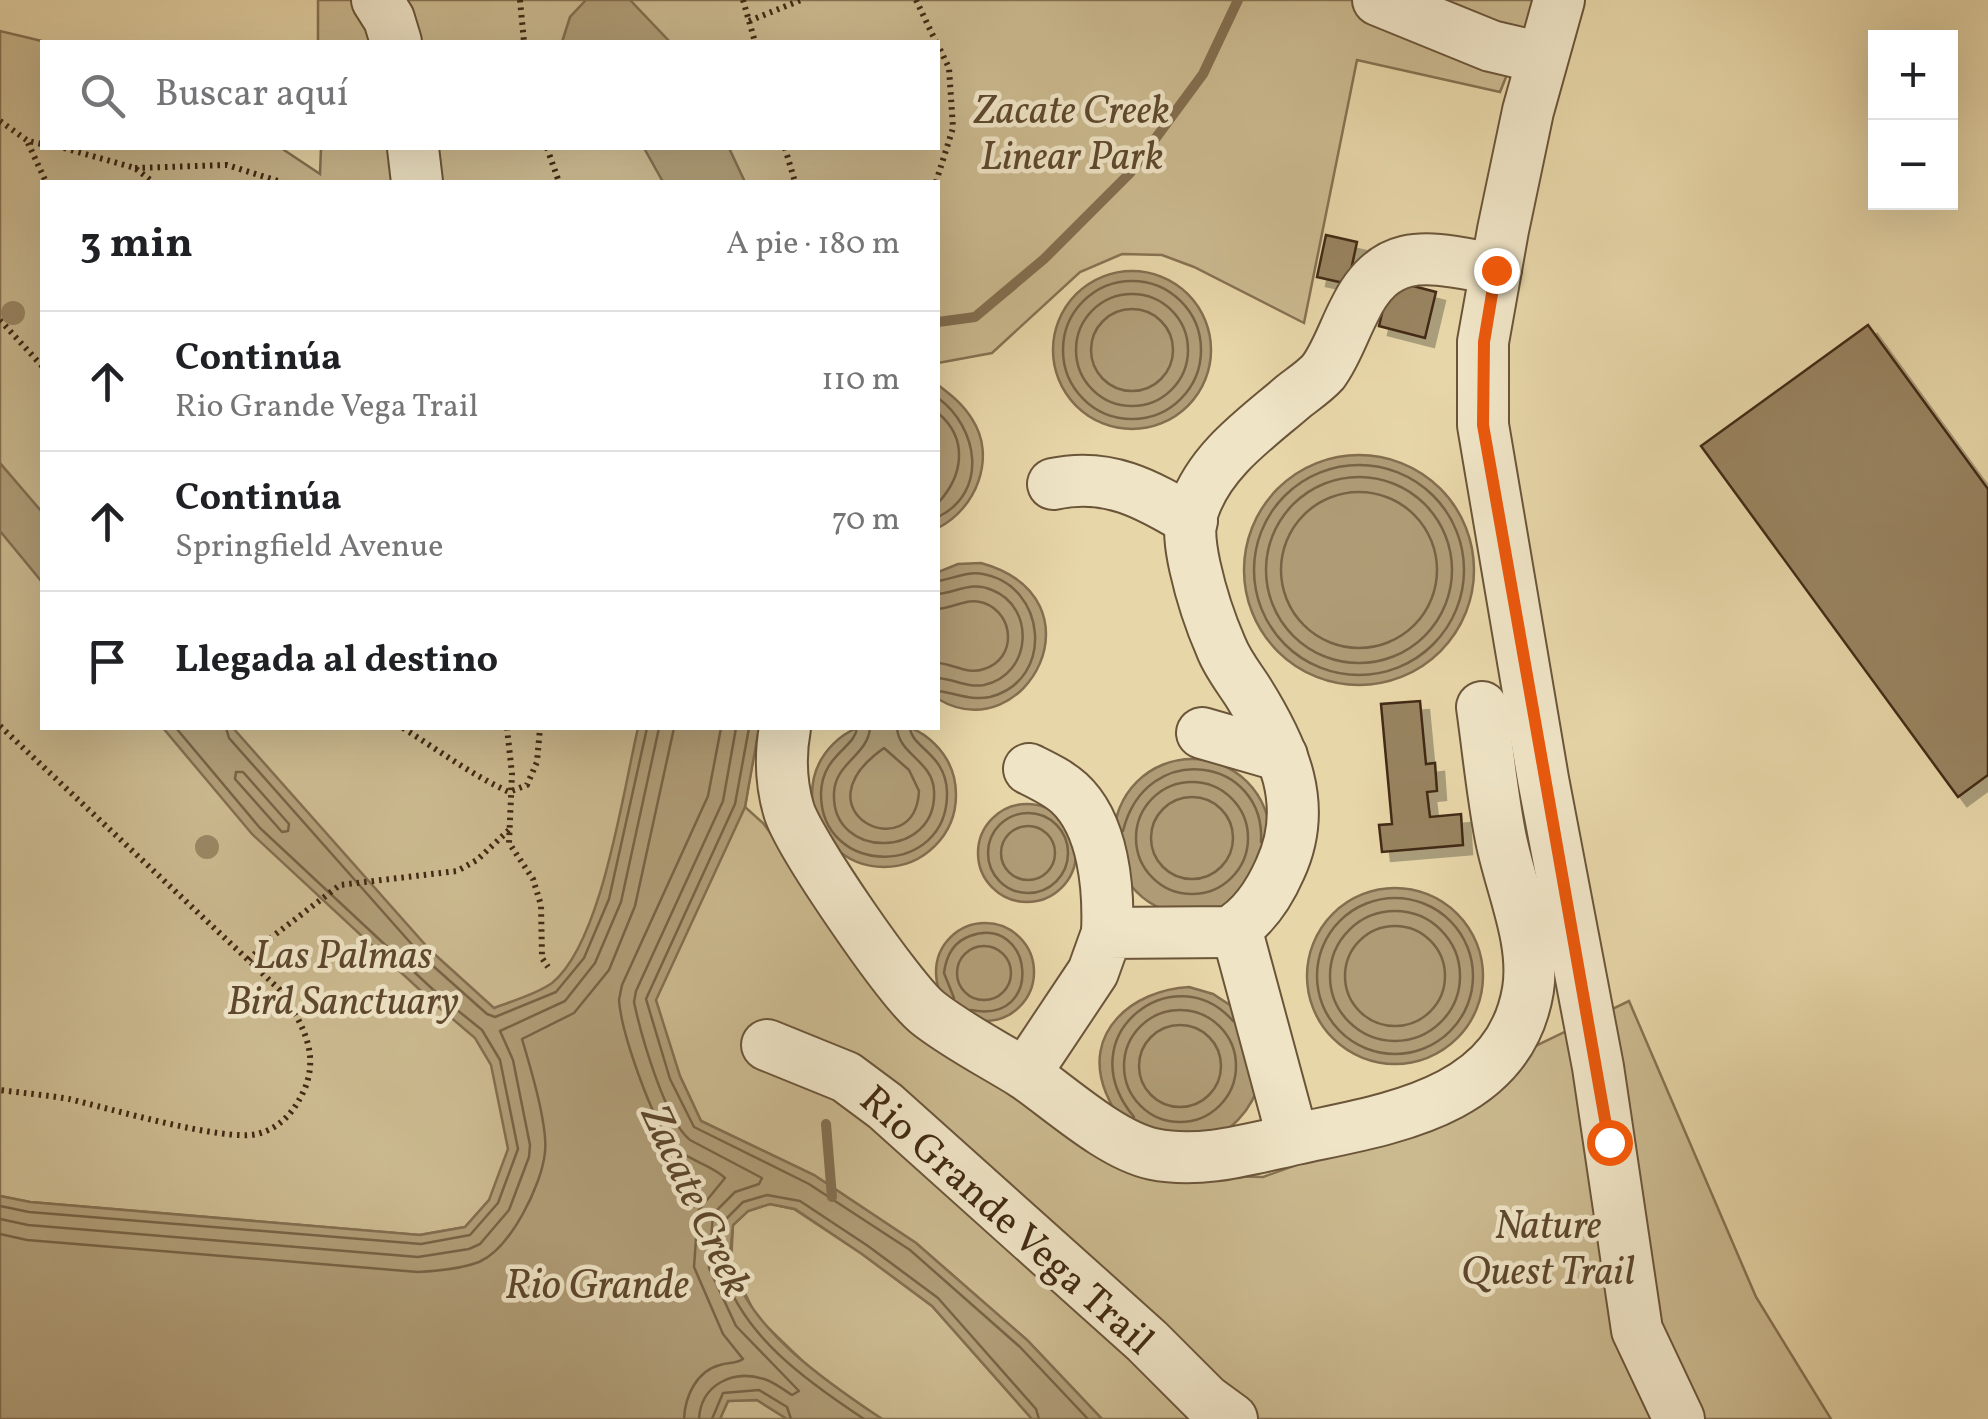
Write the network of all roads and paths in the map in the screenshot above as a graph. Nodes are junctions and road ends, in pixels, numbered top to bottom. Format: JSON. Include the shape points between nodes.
{"nodes":[{"id":1,"x":377,"y":0,"type":"edge"},
{"id":2,"x":520,"y":0,"type":"edge"},
{"id":3,"x":743,"y":0,"type":"edge"},
{"id":4,"x":801,"y":0,"type":"edge"},
{"id":5,"x":916,"y":0,"type":"edge"},
{"id":6,"x":1378,"y":0,"type":"edge"},
{"id":7,"x":1559,"y":0,"type":"edge"},
{"id":8,"x":749,"y":21,"type":"junction"},
{"id":9,"x":395,"y":40,"type":"edge"},
{"id":10,"x":524,"y":40,"type":"edge"},
{"id":11,"x":754,"y":40,"type":"edge"},
{"id":12,"x":935,"y":40,"type":"edge"},
{"id":13,"x":940,"y":50,"type":"edge"},
{"id":14,"x":1542,"y":58,"type":"junction"},
{"id":15,"x":0,"y":121,"type":"edge"},
{"id":16,"x":28,"y":142,"type":"junction"},
{"id":17,"x":40,"y":144,"type":"edge"},
{"id":18,"x":71,"y":150,"type":"edge"},
{"id":19,"x":413,"y":150,"type":"edge"},
{"id":20,"x":548,"y":150,"type":"edge"},
{"id":21,"x":785,"y":150,"type":"edge"},
{"id":22,"x":135,"y":168,"type":"junction"},
{"id":23,"x":45,"y":180,"type":"edge"},
{"id":24,"x":150,"y":180,"type":"edge"},
{"id":25,"x":275,"y":180,"type":"edge"},
{"id":26,"x":417,"y":180,"type":"edge"},
{"id":27,"x":558,"y":180,"type":"edge"},
{"id":28,"x":793,"y":180,"type":"edge"},
{"id":29,"x":937,"y":180,"type":"edge"},
{"id":30,"x":1496,"y":270,"type":"junction"},
{"id":31,"x":0,"y":320,"type":"edge"},
{"id":32,"x":40,"y":364,"type":"edge"},
{"id":33,"x":1053,"y":484,"type":"dead end"},
{"id":34,"x":1192,"y":522,"type":"junction"},
{"id":35,"x":1482,"y":707,"type":"dead end"},
{"id":36,"x":0,"y":726,"type":"edge"},
{"id":37,"x":406,"y":730,"type":"edge"},
{"id":38,"x":507,"y":730,"type":"edge"},
{"id":39,"x":540,"y":730,"type":"edge"},
{"id":40,"x":785,"y":730,"type":"edge"},
{"id":41,"x":1202,"y":733,"type":"dead end"},
{"id":42,"x":1282,"y":756,"type":"junction"},
{"id":43,"x":1029,"y":769,"type":"dead end"},
{"id":44,"x":509,"y":792,"type":"junction"},
{"id":45,"x":509,"y":830,"type":"junction"},
{"id":46,"x":1236,"y":928,"type":"junction"},
{"id":47,"x":1107,"y":933,"type":"junction"},
{"id":48,"x":249,"y":960,"type":"junction"},
{"id":49,"x":548,"y":966,"type":"dead end"},
{"id":50,"x":767,"y":1046,"type":"dead end"},
{"id":51,"x":1026,"y":1074,"type":"junction"},
{"id":52,"x":0,"y":1090,"type":"edge"},
{"id":53,"x":1293,"y":1139,"type":"junction"},
{"id":54,"x":1232,"y":1419,"type":"edge"},
{"id":55,"x":1679,"y":1419,"type":"edge"}],
"edges":[{"from":1,"to":9,"type":"lane"},
{"from":2,"to":10,"type":"path"},
{"from":3,"to":8,"type":"path"},
{"from":4,"to":8,"type":"path"},
{"from":5,"to":12,"type":"path"},
{"from":6,"to":14,"type":"lane","via":[[1490,46]]},
{"from":7,"to":14,"type":"lane"},
{"from":8,"to":11,"type":"path"},
{"from":13,"to":29,"type":"path","via":[[949,68],[954,128]]},
{"from":14,"to":30,"type":"lane"},
{"from":15,"to":16,"type":"path"},
{"from":16,"to":17,"type":"path"},
{"from":16,"to":23,"type":"path"},
{"from":18,"to":22,"type":"path"},
{"from":19,"to":26,"type":"lane"},
{"from":20,"to":27,"type":"path"},
{"from":21,"to":28,"type":"path"},
{"from":22,"to":24,"type":"path"},
{"from":22,"to":25,"type":"path","via":[[227,165]]},
{"from":30,"to":34,"type":"lane","via":[[1421,257],[1388,268],[1361,295],[1323,372],[1241,439],[1212,476]]},
{"from":30,"to":55,"type":"lane","via":[[1484,342],[1483,425],[1598,1067],[1637,1330]]},
{"from":31,"to":32,"type":"path"},
{"from":33,"to":34,"type":"lane","via":[[1102,480],[1130,486]]},
{"from":34,"to":42,"type":"lane","via":[[1198,582],[1221,649]]},
{"from":35,"to":53,"type":"lane","via":[[1500,834],[1529,965],[1514,1030],[1487,1066],[1443,1100],[1402,1116]]},
{"from":36,"to":48,"type":"path"},
{"from":37,"to":44,"type":"path"},
{"from":38,"to":44,"type":"path"},
{"from":39,"to":44,"type":"path","via":[[528,785]]},
{"from":40,"to":51,"type":"lane","via":[[784,782],[796,829],[895,976],[928,1013]]},
{"from":41,"to":42,"type":"lane"},
{"from":42,"to":46,"type":"lane","via":[[1294,798],[1292,831],[1272,886]]},
{"from":43,"to":47,"type":"lane","via":[[1069,792],[1084,811],[1102,867]]},
{"from":44,"to":45,"type":"path"},
{"from":45,"to":48,"type":"path","via":[[457,872],[340,885]]},
{"from":45,"to":49,"type":"path","via":[[509,843],[540,904]]},
{"from":46,"to":47,"type":"lane"},
{"from":46,"to":53,"type":"lane"},
{"from":47,"to":51,"type":"lane","via":[[1093,972]]},
{"from":48,"to":52,"type":"path","via":[[303,1024],[311,1056],[297,1106],[279,1125],[254,1135],[216,1132]]},
{"from":50,"to":54,"type":"lane","name":"Rio Grande Vega Trail","via":[[846,1077],[886,1106]]},
{"from":51,"to":53,"type":"lane","via":[[1116,1138],[1153,1154],[1204,1156]]}]}
